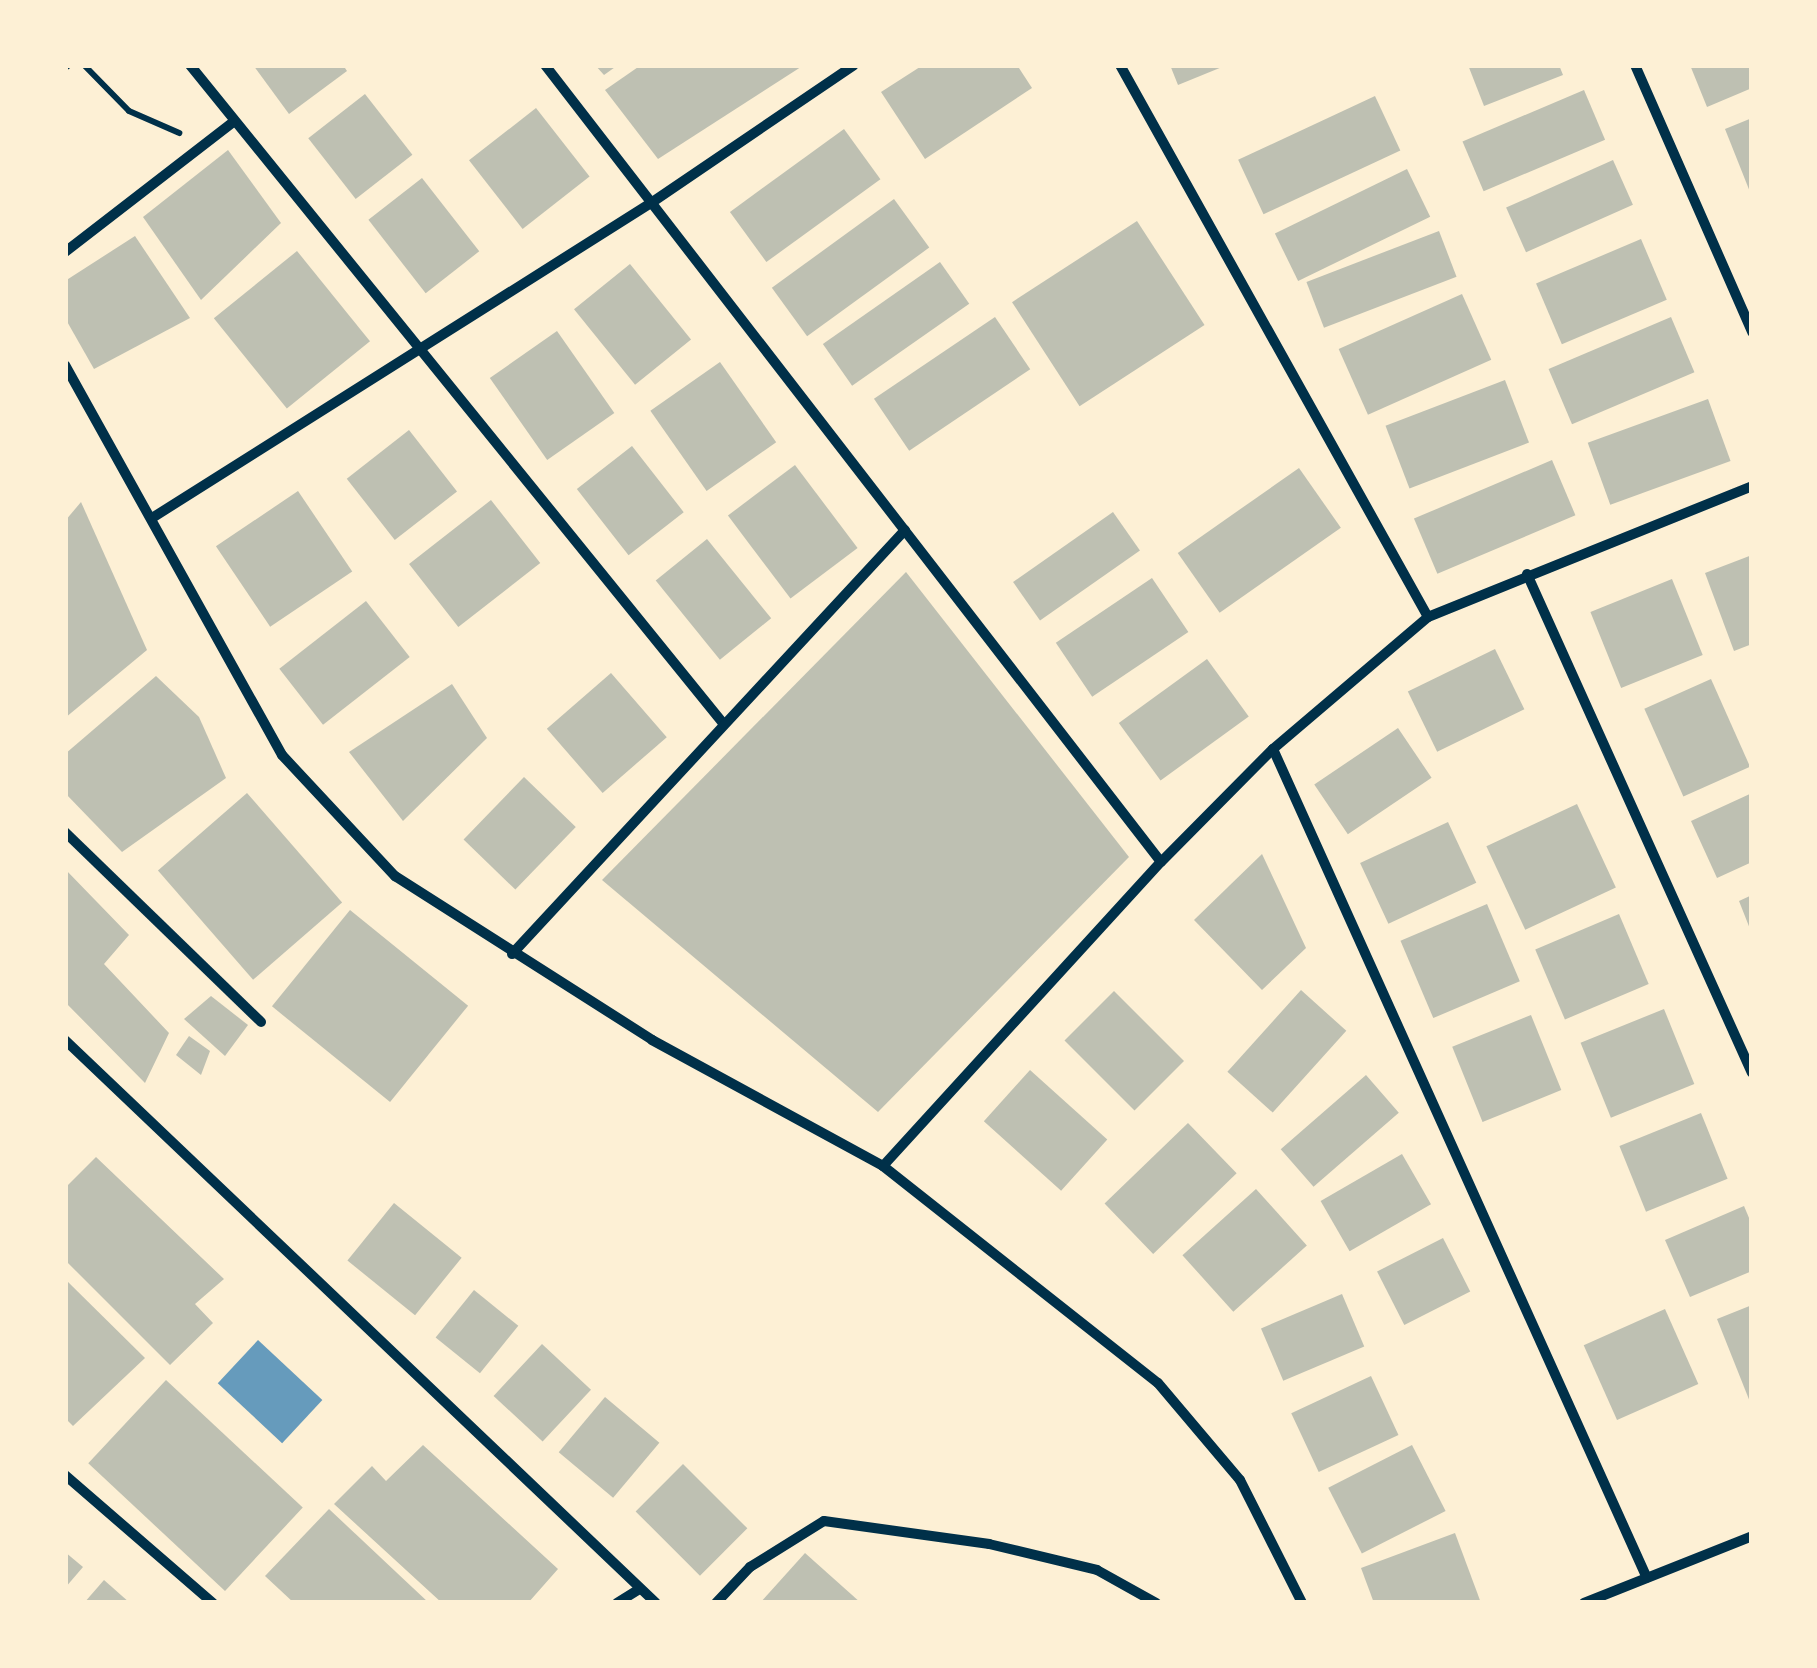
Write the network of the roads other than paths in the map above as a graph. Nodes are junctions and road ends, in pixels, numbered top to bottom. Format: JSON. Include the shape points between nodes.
{"nodes":[{"id":1,"x":190,"y":65,"type":"edge"},
{"id":2,"x":546,"y":65,"type":"edge"},
{"id":3,"x":854,"y":65,"type":"edge"},
{"id":4,"x":1120,"y":65,"type":"edge"},
{"id":5,"x":1635,"y":65,"type":"edge"},
{"id":6,"x":232,"y":123,"type":"junction"},
{"id":7,"x":651,"y":203,"type":"junction"},
{"id":8,"x":65,"y":252,"type":"edge"},
{"id":9,"x":1752,"y":332,"type":"edge"},
{"id":10,"x":420,"y":345,"type":"junction"},
{"id":11,"x":65,"y":365,"type":"edge"},
{"id":12,"x":1752,"y":486,"type":"edge"},
{"id":13,"x":152,"y":518,"type":"junction"},
{"id":14,"x":905,"y":530,"type":"junction"},
{"id":15,"x":1527,"y":574,"type":"junction"},
{"id":16,"x":1428,"y":617,"type":"junction"},
{"id":17,"x":722,"y":722,"type":"junction"},
{"id":18,"x":1273,"y":749,"type":"junction"},
{"id":19,"x":65,"y":832,"type":"edge"},
{"id":20,"x":1161,"y":862,"type":"junction"},
{"id":21,"x":512,"y":954,"type":"junction"},
{"id":22,"x":261,"y":1022,"type":"dead end"},
{"id":23,"x":65,"y":1040,"type":"edge"},
{"id":24,"x":1752,"y":1074,"type":"edge"},
{"id":25,"x":883,"y":1166,"type":"junction"},
{"id":26,"x":65,"y":1475,"type":"edge"},
{"id":27,"x":1752,"y":1536,"type":"edge"},
{"id":28,"x":1647,"y":1578,"type":"junction"},
{"id":29,"x":640,"y":1589,"type":"junction"},
{"id":30,"x":212,"y":1603,"type":"edge"},
{"id":31,"x":618,"y":1603,"type":"edge"},
{"id":32,"x":656,"y":1603,"type":"edge"},
{"id":33,"x":716,"y":1603,"type":"edge"},
{"id":34,"x":1156,"y":1603,"type":"edge"},
{"id":35,"x":1302,"y":1603,"type":"edge"},
{"id":36,"x":1584,"y":1603,"type":"edge"}],
"edges":[{"from":1,"to":6,"type":"street"},
{"from":2,"to":7,"type":"street"},
{"from":3,"to":7,"type":"street"},
{"from":4,"to":16,"type":"street"},
{"from":5,"to":9,"type":"street"},
{"from":6,"to":8,"type":"street"},
{"from":6,"to":10,"type":"street"},
{"from":7,"to":10,"type":"street"},
{"from":7,"to":14,"type":"street"},
{"from":10,"to":13,"type":"street"},
{"from":10,"to":17,"type":"street"},
{"from":11,"to":13,"type":"street"},
{"from":12,"to":15,"type":"street"},
{"from":13,"to":21,"type":"street","via":[[282,755],[396,876]]},
{"from":14,"to":17,"type":"street"},
{"from":14,"to":20,"type":"street"},
{"from":15,"to":16,"type":"street"},
{"from":15,"to":24,"type":"street"},
{"from":16,"to":18,"type":"street"},
{"from":17,"to":21,"type":"street"},
{"from":18,"to":20,"type":"street"},
{"from":18,"to":28,"type":"street"},
{"from":19,"to":22,"type":"street"},
{"from":20,"to":25,"type":"street"},
{"from":21,"to":25,"type":"street"},
{"from":23,"to":29,"type":"street"},
{"from":25,"to":35,"type":"street","via":[[1158,1383],[1240,1480]]},
{"from":26,"to":30,"type":"street"},
{"from":27,"to":28,"type":"street"},
{"from":28,"to":36,"type":"street"},
{"from":29,"to":31,"type":"street"},
{"from":29,"to":32,"type":"street"},
{"from":33,"to":34,"type":"street","via":[[750,1567],[824,1521],[989,1544],[1096,1570]]}]}
